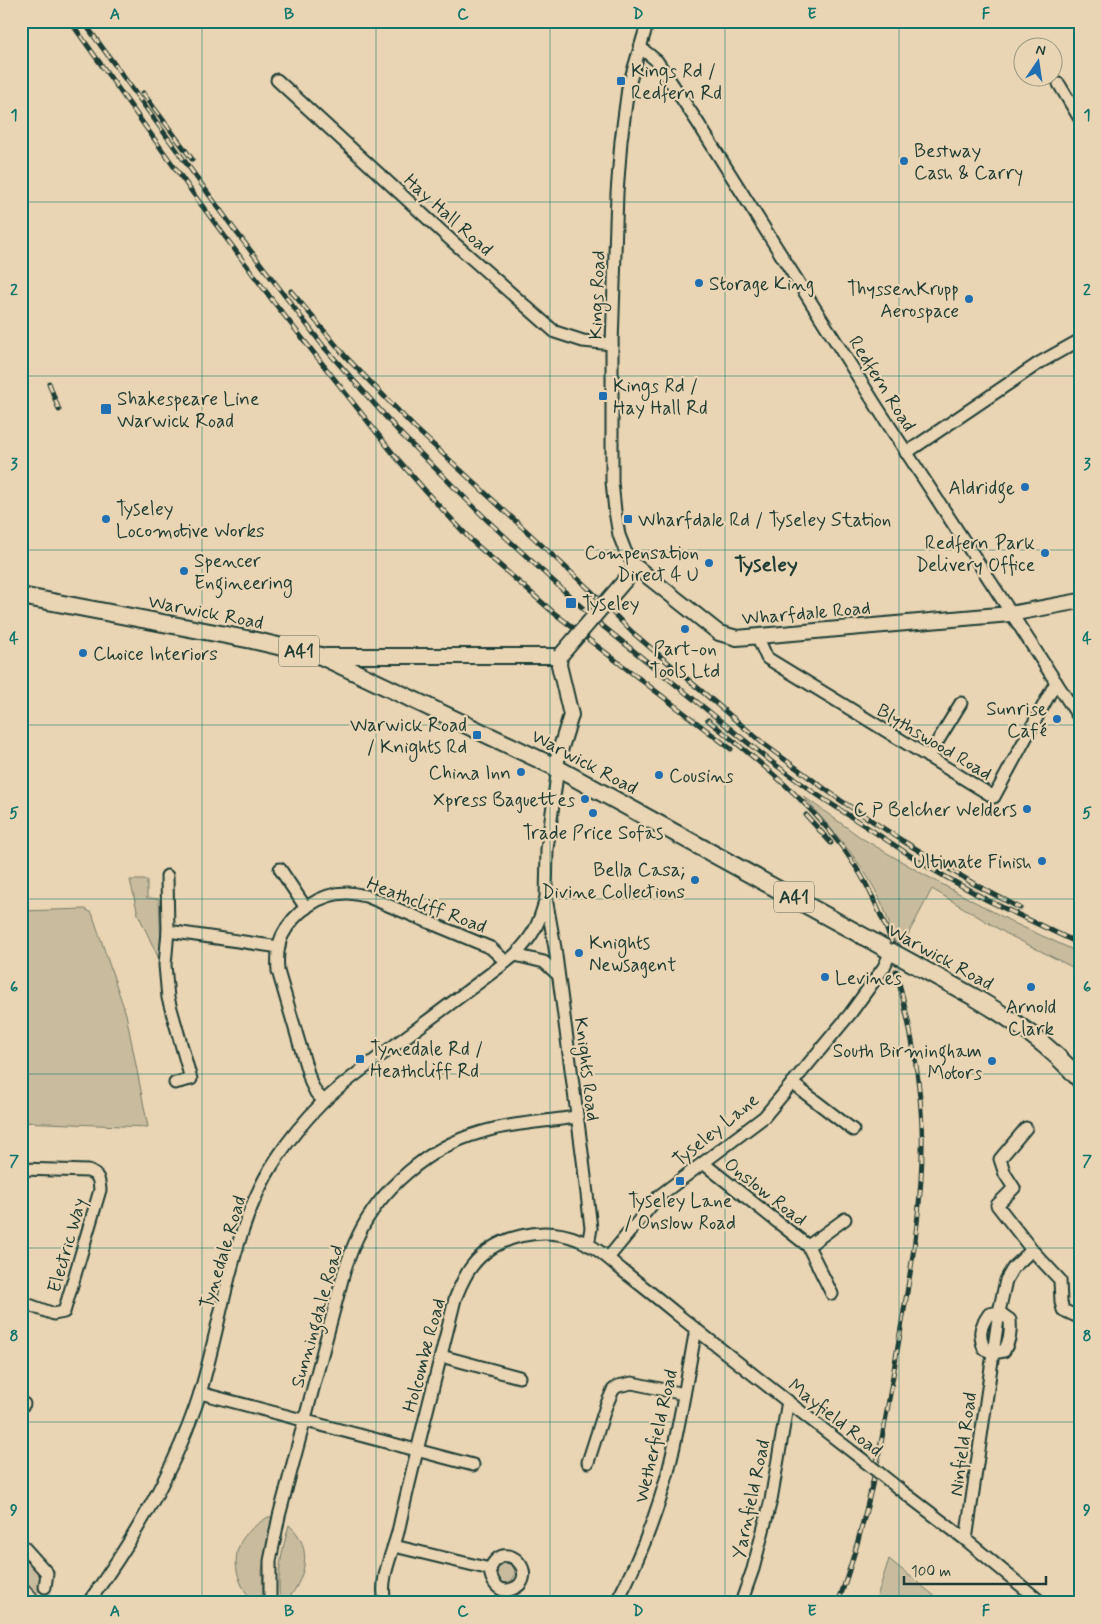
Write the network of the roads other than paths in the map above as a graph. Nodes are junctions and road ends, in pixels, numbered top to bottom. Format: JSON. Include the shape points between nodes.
{"nodes":[{"id":1,"x":647,"y":22,"type":"edge"},
{"id":2,"x":640,"y":48,"type":"junction"},
{"id":3,"x":277,"y":80,"type":"dead end"},
{"id":4,"x":1061,"y":88,"type":"edge"},
{"id":5,"x":1080,"y":118,"type":"edge"},
{"id":6,"x":1080,"y":340,"type":"edge"},
{"id":7,"x":612,"y":344,"type":"junction"},
{"id":8,"x":906,"y":453,"type":"junction"},
{"id":9,"x":632,"y":573,"type":"junction"},
{"id":10,"x":21,"y":596,"type":"edge"},
{"id":11,"x":1080,"y":601,"type":"edge"},
{"id":12,"x":1010,"y":614,"type":"junction"},
{"id":13,"x":758,"y":636,"type":"junction"},
{"id":14,"x":321,"y":656,"type":"junction"},
{"id":15,"x":388,"y":656,"type":"junction"},
{"id":16,"x":560,"y":656,"type":"junction"},
{"id":17,"x":360,"y":675,"type":"junction"},
{"id":18,"x":1056,"y":682,"type":"junction"},
{"id":19,"x":961,"y":703,"type":"dead end"},
{"id":20,"x":1080,"y":719,"type":"edge"},
{"id":21,"x":928,"y":757,"type":"junction"},
{"id":22,"x":556,"y":767,"type":"junction"},
{"id":23,"x":280,"y":869,"type":"dead end"},
{"id":24,"x":166,"y":876,"type":"dead end"},
{"id":25,"x":546,"y":898,"type":"junction"},
{"id":26,"x":306,"y":908,"type":"junction"},
{"id":27,"x":168,"y":931,"type":"junction"},
{"id":28,"x":279,"y":947,"type":"junction"},
{"id":29,"x":891,"y":951,"type":"junction"},
{"id":30,"x":510,"y":958,"type":"junction"},
{"id":31,"x":557,"y":974,"type":"junction"},
{"id":32,"x":1080,"y":1080,"type":"edge"},
{"id":33,"x":175,"y":1083,"type":"dead end"},
{"id":34,"x":792,"y":1083,"type":"junction"},
{"id":35,"x":324,"y":1101,"type":"junction"},
{"id":36,"x":576,"y":1117,"type":"junction"},
{"id":37,"x":1026,"y":1128,"type":"dead end"},
{"id":38,"x":853,"y":1130,"type":"dead end"},
{"id":39,"x":703,"y":1163,"type":"junction"},
{"id":40,"x":21,"y":1169,"type":"edge"},
{"id":41,"x":845,"y":1218,"type":"dead end"},
{"id":42,"x":588,"y":1245,"type":"junction"},
{"id":43,"x":808,"y":1246,"type":"junction"},
{"id":44,"x":1032,"y":1250,"type":"junction"},
{"id":45,"x":608,"y":1258,"type":"junction"},
{"id":46,"x":832,"y":1294,"type":"dead end"},
{"id":47,"x":21,"y":1302,"type":"edge"},
{"id":48,"x":999,"y":1312,"type":"junction"},
{"id":49,"x":1076,"y":1316,"type":"dead end"},
{"id":50,"x":696,"y":1329,"type":"junction"},
{"id":51,"x":993,"y":1353,"type":"junction"},
{"id":52,"x":441,"y":1356,"type":"junction"},
{"id":53,"x":519,"y":1376,"type":"dead end"},
{"id":54,"x":200,"y":1392,"type":"junction"},
{"id":55,"x":684,"y":1394,"type":"junction"},
{"id":56,"x":788,"y":1401,"type":"junction"},
{"id":57,"x":305,"y":1421,"type":"junction"},
{"id":58,"x":416,"y":1451,"type":"junction"},
{"id":59,"x":588,"y":1462,"type":"dead end"},
{"id":60,"x":473,"y":1465,"type":"dead end"},
{"id":61,"x":966,"y":1540,"type":"junction"},
{"id":62,"x":21,"y":1544,"type":"edge"},
{"id":63,"x":394,"y":1546,"type":"junction"},
{"id":64,"x":490,"y":1569,"type":"dead end"},
{"id":65,"x":21,"y":1587,"type":"edge"},
{"id":66,"x":45,"y":1587,"type":"dead end"},
{"id":67,"x":36,"y":1603,"type":"edge"},
{"id":68,"x":88,"y":1603,"type":"edge"},
{"id":69,"x":270,"y":1603,"type":"edge"},
{"id":70,"x":385,"y":1603,"type":"edge"},
{"id":71,"x":616,"y":1603,"type":"edge"},
{"id":72,"x":741,"y":1603,"type":"edge"},
{"id":73,"x":1042,"y":1603,"type":"edge"}],
"edges":[{"from":1,"to":2,"type":"street","name":"Kings Road"},
{"from":2,"to":7,"type":"street","name":"Kings Road","via":[[628,88],[621,141]]},
{"from":2,"to":8,"type":"street","name":"Redfern Road","via":[[657,61],[698,123]]},
{"from":3,"to":7,"type":"street","name":"Hay Hall Road","via":[[555,332],[583,341]]},
{"from":4,"to":5,"type":"street"},
{"from":6,"to":8,"type":"street"},
{"from":7,"to":9,"type":"street","name":"Kings Road","via":[[612,482],[619,535]]},
{"from":8,"to":12,"type":"street","name":"Redfern Road"},
{"from":9,"to":13,"type":"main road","name":"Wharfdale Road","via":[[719,633],[737,638]]},
{"from":9,"to":16,"type":"main road","bridge":true},
{"from":10,"to":14,"type":"highway","name":"Warwick Road","number":"A41"},
{"from":11,"to":12,"type":"main road","name":"Wharfdale Road"},
{"from":12,"to":13,"type":"main road","name":"Wharfdale Road"},
{"from":12,"to":18,"type":"street","name":"Redfern Road"},
{"from":13,"to":21,"type":"street","name":"Blythswood Road","via":[[767,658]]},
{"from":14,"to":15,"type":"main road"},
{"from":14,"to":17,"type":"highway","name":"Warwick Road","number":"A41"},
{"from":15,"to":16,"type":"main road"},
{"from":15,"to":17,"type":"main road","via":[[368,663]]},
{"from":16,"to":22,"type":"main road","via":[[559,665],[571,715]]},
{"from":17,"to":22,"type":"highway","name":"Warwick Road","number":"A41"},
{"from":18,"to":20,"type":"street","name":"Redfern Road"},
{"from":18,"to":21,"type":"street","name":"Blythswood Road","via":[[994,797]]},
{"from":19,"to":21,"type":"street"},
{"from":22,"to":25,"type":"street","name":"Knights Road","via":[[547,849]]},
{"from":22,"to":29,"type":"highway","name":"Warwick Road","number":"A41"},
{"from":23,"to":26,"type":"street"},
{"from":24,"to":27,"type":"street"},
{"from":25,"to":30,"type":"street","name":"Knights Road","via":[[530,938]]},
{"from":25,"to":31,"type":"street","name":"Knights Road"},
{"from":26,"to":28,"type":"street","name":"Heathcliff Road","via":[[288,928]]},
{"from":26,"to":30,"type":"street","name":"Heathcliff Road","via":[[330,895],[366,896]]},
{"from":27,"to":28,"type":"street"},
{"from":27,"to":33,"type":"street","via":[[165,965],[168,998],[191,1079]]},
{"from":28,"to":35,"type":"street","name":"Heathcliff Road","via":[[278,971],[303,1060],[311,1083]]},
{"from":29,"to":32,"type":"highway","name":"Warwick Road","number":"A41","via":[[974,996],[1025,1029]]},
{"from":29,"to":34,"type":"street","name":"Tyseley Lane","via":[[879,975],[850,1014]]},
{"from":30,"to":31,"type":"street","via":[[544,962]]},
{"from":30,"to":35,"type":"street","name":"Tynedale Road"},
{"from":31,"to":36,"type":"street","name":"Knights Road","via":[[571,1060]]},
{"from":34,"to":38,"type":"street"},
{"from":34,"to":39,"type":"street","name":"Tyseley Lane","via":[[764,1116]]},
{"from":35,"to":54,"type":"street","name":"Tynedale Road","via":[[278,1157],[246,1220]]},
{"from":36,"to":42,"type":"street","name":"Knights Road","via":[[590,1214]]},
{"from":36,"to":57,"type":"street","name":"Sunningdale Road","via":[[493,1129],[463,1138],[411,1170],[386,1194],[358,1235],[350,1256]]},
{"from":37,"to":44,"type":"street","via":[[1000,1159],[1014,1188],[997,1205]]},
{"from":39,"to":43,"type":"street","name":"Onslow Road"},
{"from":39,"to":45,"type":"street","name":"Tyseley Lane","via":[[659,1196]]},
{"from":40,"to":47,"type":"street","name":"Electric Way","via":[[88,1171],[99,1178],[100,1190],[64,1312],[54,1314]]},
{"from":41,"to":43,"type":"street","name":"Onslow Road"},
{"from":42,"to":45,"type":"street","name":"Holcombe Road"},
{"from":42,"to":52,"type":"street","name":"Holcombe Road","via":[[571,1237],[534,1233],[504,1242],[484,1254],[460,1286]]},
{"from":43,"to":46,"type":"street","name":"Onslow Road"},
{"from":44,"to":48,"type":"street","name":"Ninfield Road","via":[[1013,1268],[1006,1280]]},
{"from":44,"to":49,"type":"street","via":[[1060,1280],[1063,1310]]},
{"from":45,"to":50,"type":"street","name":"Mayfield Road"},
{"from":48,"to":51,"type":"street","name":"Ninfield Road"},
{"from":48,"to":51,"type":"street","via":[[989,1314],[979,1336],[984,1349]]},
{"from":50,"to":55,"type":"street","name":"Wetherfield Road"},
{"from":50,"to":56,"type":"street","name":"Mayfield Road"},
{"from":51,"to":61,"type":"street","name":"Ninfield Road"},
{"from":52,"to":53,"type":"street"},
{"from":52,"to":58,"type":"street","name":"Holcombe Road"},
{"from":54,"to":57,"type":"street"},
{"from":54,"to":68,"type":"street","name":"Tynedale Road","via":[[180,1444],[143,1520]]},
{"from":55,"to":59,"type":"street","via":[[632,1384],[618,1386],[606,1406]]},
{"from":55,"to":71,"type":"street","name":"Wetherfield Road","via":[[660,1498]]},
{"from":56,"to":61,"type":"street","name":"Mayfield Road","bridge":true},
{"from":56,"to":72,"type":"street","name":"Yarnfield Road","via":[[771,1500]]},
{"from":57,"to":58,"type":"street"},
{"from":57,"to":69,"type":"street","name":"Sunningdale Road","via":[[273,1546]]},
{"from":58,"to":60,"type":"street"},
{"from":58,"to":63,"type":"street","name":"Holcombe Road"},
{"from":61,"to":73,"type":"street","name":"Mayfield Road"},
{"from":62,"to":66,"type":"street","via":[[46,1573]]},
{"from":63,"to":64,"type":"street"},
{"from":63,"to":70,"type":"street","name":"Holcombe Road","via":[[384,1582]]},
{"from":65,"to":67,"type":"street"}]}
